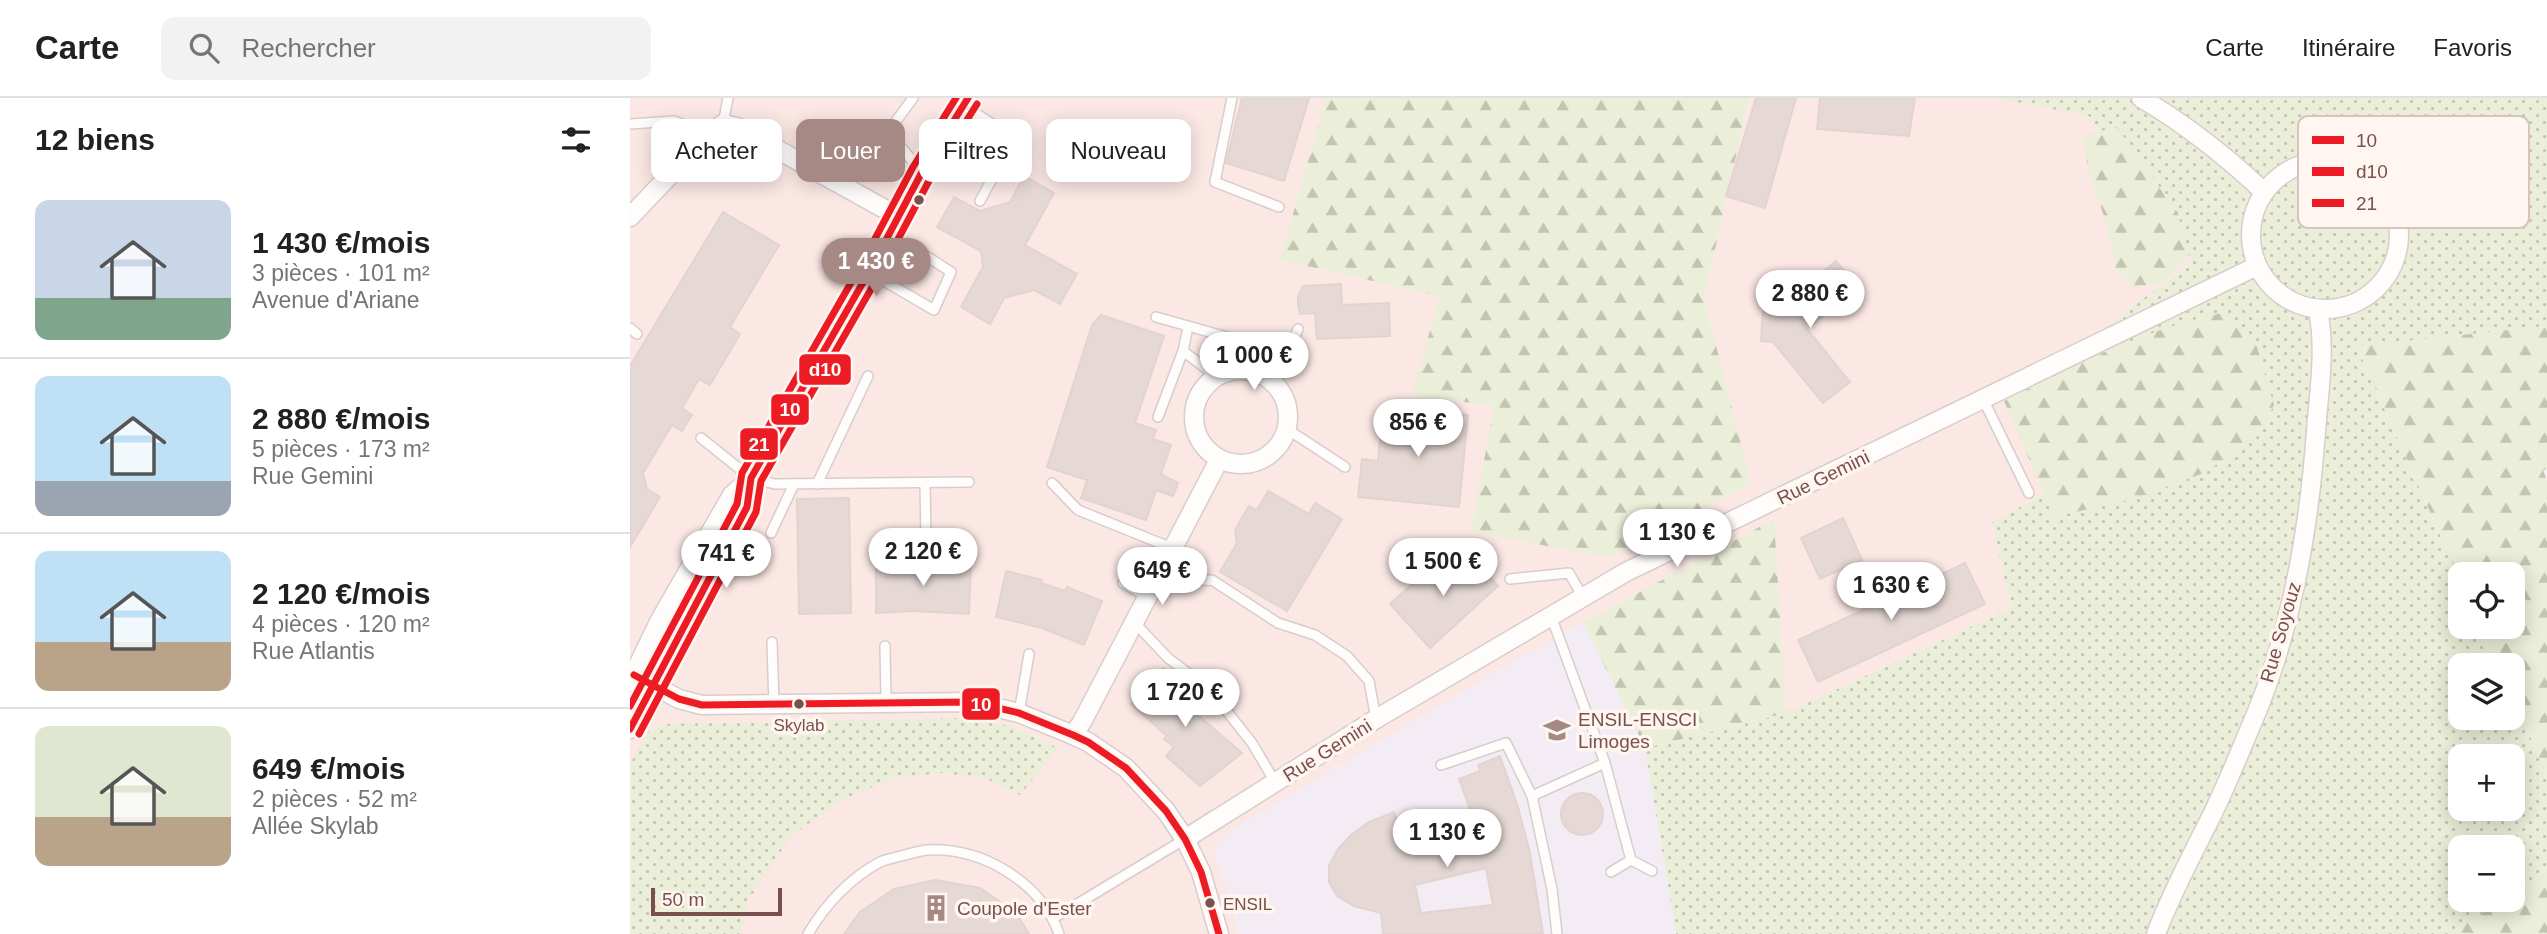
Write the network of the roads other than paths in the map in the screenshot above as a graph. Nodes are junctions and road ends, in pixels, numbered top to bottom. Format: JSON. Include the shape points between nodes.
{"nodes":[{"id":1,"x":728,"y":98,"type":"edge"},
{"id":2,"x":913,"y":98,"type":"edge"},
{"id":3,"x":1232,"y":98,"type":"edge"},
{"id":4,"x":2141,"y":98,"type":"edge"},
{"id":5,"x":966,"y":101,"type":"edge"},
{"id":6,"x":724,"y":119,"type":"edge"},
{"id":7,"x":955,"y":119,"type":"edge"},
{"id":8,"x":985,"y":119,"type":"edge"},
{"id":9,"x":651,"y":123,"type":"edge"},
{"id":10,"x":630,"y":124,"type":"edge"},
{"id":11,"x":782,"y":152,"type":"edge"},
{"id":12,"x":2298,"y":167,"type":"edge"},
{"id":13,"x":919,"y":168,"type":"edge"},
{"id":14,"x":919,"y":178,"type":"edge"},
{"id":15,"x":663,"y":182,"type":"edge"},
{"id":16,"x":991,"y":182,"type":"edge"},
{"id":17,"x":2264,"y":192,"type":"junction"},
{"id":18,"x":981,"y":201,"type":"dead end"},
{"id":19,"x":1279,"y":207,"type":"dead end"},
{"id":20,"x":630,"y":217,"type":"edge"},
{"id":21,"x":898,"y":217,"type":"junction"},
{"id":22,"x":2400,"y":228,"type":"edge"},
{"id":23,"x":920,"y":251,"type":"dead end"},
{"id":24,"x":2257,"y":267,"type":"junction"},
{"id":25,"x":869,"y":272,"type":"junction"},
{"id":26,"x":2318,"y":310,"type":"junction"},
{"id":27,"x":1156,"y":317,"type":"dead end"},
{"id":28,"x":1188,"y":327,"type":"junction"},
{"id":29,"x":1298,"y":329,"type":"dead end"},
{"id":30,"x":1234,"y":339,"type":"dead end"},
{"id":31,"x":1183,"y":351,"type":"junction"},
{"id":32,"x":868,"y":376,"type":"dead end"},
{"id":33,"x":1216,"y":376,"type":"junction"},
{"id":34,"x":1274,"y":383,"type":"junction"},
{"id":35,"x":1983,"y":399,"type":"junction"},
{"id":36,"x":1158,"y":416,"type":"dead end"},
{"id":37,"x":1287,"y":429,"type":"junction"},
{"id":38,"x":701,"y":438,"type":"dead end"},
{"id":39,"x":1219,"y":460,"type":"junction"},
{"id":40,"x":1345,"y":467,"type":"dead end"},
{"id":41,"x":751,"y":478,"type":"junction"},
{"id":42,"x":925,"y":482,"type":"junction"},
{"id":43,"x":969,"y":482,"type":"dead end"},
{"id":44,"x":1052,"y":483,"type":"dead end"},
{"id":45,"x":794,"y":484,"type":"junction"},
{"id":46,"x":817,"y":484,"type":"junction"},
{"id":47,"x":2029,"y":493,"type":"dead end"},
{"id":48,"x":771,"y":533,"type":"dead end"},
{"id":49,"x":926,"y":541,"type":"dead end"},
{"id":50,"x":1172,"y":548,"type":"junction"},
{"id":51,"x":1510,"y":579,"type":"dead end"},
{"id":52,"x":1123,"y":583,"type":"dead end"},
{"id":53,"x":1150,"y":588,"type":"junction"},
{"id":54,"x":1583,"y":597,"type":"junction"},
{"id":55,"x":1551,"y":616,"type":"junction"},
{"id":56,"x":1133,"y":621,"type":"junction"},
{"id":57,"x":772,"y":642,"type":"dead end"},
{"id":58,"x":885,"y":646,"type":"dead end"},
{"id":59,"x":1029,"y":654,"type":"dead end"},
{"id":60,"x":631,"y":677,"type":"edge"},
{"id":61,"x":653,"y":687,"type":"junction"},
{"id":62,"x":886,"y":703,"type":"junction"},
{"id":63,"x":774,"y":705,"type":"junction"},
{"id":64,"x":1019,"y":713,"type":"junction"},
{"id":65,"x":1376,"y":719,"type":"junction"},
{"id":66,"x":630,"y":729,"type":"edge"},
{"id":67,"x":1073,"y":735,"type":"junction"},
{"id":68,"x":1605,"y":763,"type":"junction"},
{"id":69,"x":1441,"y":765,"type":"dead end"},
{"id":70,"x":1275,"y":782,"type":"junction"},
{"id":71,"x":1532,"y":796,"type":"junction"},
{"id":72,"x":1185,"y":839,"type":"junction"},
{"id":73,"x":1631,"y":860,"type":"junction"},
{"id":74,"x":1652,"y":871,"type":"dead end"},
{"id":75,"x":1611,"y":872,"type":"dead end"},
{"id":76,"x":1054,"y":918,"type":"junction"},
{"id":77,"x":808,"y":934,"type":"edge"},
{"id":78,"x":1059,"y":934,"type":"edge"},
{"id":79,"x":1219,"y":934,"type":"edge"},
{"id":80,"x":1557,"y":934,"type":"edge"},
{"id":81,"x":2156,"y":934,"type":"edge"}],
"edges":[{"from":1,"to":6,"type":"lane"},
{"from":2,"to":13,"type":"lane","via":[[888,132]]},
{"from":3,"to":19,"type":"lane","via":[[1215,182]]},
{"from":4,"to":17,"type":"street"},
{"from":5,"to":7,"type":"street"},
{"from":5,"to":8,"type":"lane"},
{"from":9,"to":10,"type":"lane"},
{"from":11,"to":21,"type":"street"},
{"from":12,"to":17,"type":"street"},
{"from":14,"to":21,"type":"street"},
{"from":15,"to":20,"type":"street"},
{"from":16,"to":18,"type":"lane"},
{"from":17,"to":24,"type":"street","via":[[2251,229]]},
{"from":21,"to":25,"type":"street"},
{"from":22,"to":26,"type":"street","via":[[2397,257],[2386,279],[2356,304]]},
{"from":23,"to":25,"type":"lane","via":[[951,272],[934,310]]},
{"from":24,"to":26,"type":"street","via":[[2282,296]]},
{"from":24,"to":35,"type":"street","name":"Rue Gemini"},
{"from":25,"to":41,"type":"street"},
{"from":26,"to":81,"type":"street","name":"Rue Soyouz","via":[[2323,337],[2313,474],[2304,546],[2288,617],[2254,718]]},
{"from":27,"to":28,"type":"lane"},
{"from":28,"to":30,"type":"lane"},
{"from":28,"to":31,"type":"lane"},
{"from":29,"to":34,"type":"lane"},
{"from":31,"to":33,"type":"lane"},
{"from":31,"to":36,"type":"lane"},
{"from":32,"to":46,"type":"lane"},
{"from":33,"to":34,"type":"street","via":[[1246,370]]},
{"from":33,"to":39,"type":"street","via":[[1201,391],[1193,412],[1198,440]]},
{"from":34,"to":37,"type":"street","via":[[1284,396]]},
{"from":35,"to":47,"type":"lane"},
{"from":35,"to":54,"type":"street","name":"Rue Gemini"},
{"from":37,"to":39,"type":"street","via":[[1282,442],[1261,461],[1247,465]]},
{"from":37,"to":40,"type":"lane"},
{"from":38,"to":41,"type":"lane"},
{"from":39,"to":50,"type":"street"},
{"from":41,"to":45,"type":"lane"},
{"from":41,"to":60,"type":"street","via":[[732,495]]},
{"from":41,"to":61,"type":"street","via":[[747,507]]},
{"from":42,"to":43,"type":"lane"},
{"from":42,"to":46,"type":"lane"},
{"from":42,"to":49,"type":"lane"},
{"from":44,"to":50,"type":"lane","via":[[1078,510]]},
{"from":45,"to":46,"type":"lane"},
{"from":45,"to":48,"type":"lane"},
{"from":50,"to":53,"type":"street"},
{"from":51,"to":54,"type":"lane","via":[[1569,573]]},
{"from":52,"to":53,"type":"lane"},
{"from":53,"to":56,"type":"street"},
{"from":53,"to":65,"type":"lane","via":[[1212,580],[1278,623],[1315,635],[1347,656],[1368,681]]},
{"from":54,"to":55,"type":"street","name":"Rue Gemini"},
{"from":55,"to":65,"type":"street","name":"Rue Gemini"},
{"from":55,"to":68,"type":"lane"},
{"from":56,"to":67,"type":"street"},
{"from":56,"to":70,"type":"lane","via":[[1168,658],[1210,690],[1252,743]]},
{"from":57,"to":63,"type":"lane"},
{"from":58,"to":62,"type":"lane"},
{"from":59,"to":64,"type":"lane"},
{"from":60,"to":61,"type":"street"},
{"from":61,"to":63,"type":"street","via":[[702,705]]},
{"from":61,"to":66,"type":"street"},
{"from":62,"to":63,"type":"street"},
{"from":62,"to":64,"type":"street","via":[[973,702]]},
{"from":64,"to":67,"type":"street"},
{"from":65,"to":70,"type":"street","name":"Rue Gemini"},
{"from":67,"to":72,"type":"street","via":[[1126,768]]},
{"from":68,"to":71,"type":"lane"},
{"from":68,"to":73,"type":"lane"},
{"from":69,"to":71,"type":"lane","via":[[1506,743]]},
{"from":70,"to":72,"type":"street","name":"Rue Gemini"},
{"from":71,"to":80,"type":"lane"},
{"from":72,"to":76,"type":"lane"},
{"from":72,"to":79,"type":"street","via":[[1201,872]]},
{"from":73,"to":74,"type":"lane"},
{"from":73,"to":75,"type":"lane"},
{"from":76,"to":77,"type":"lane","via":[[1027,885],[999,867],[961,852],[926,850],[882,861],[851,881]]},
{"from":76,"to":78,"type":"lane"}]}
